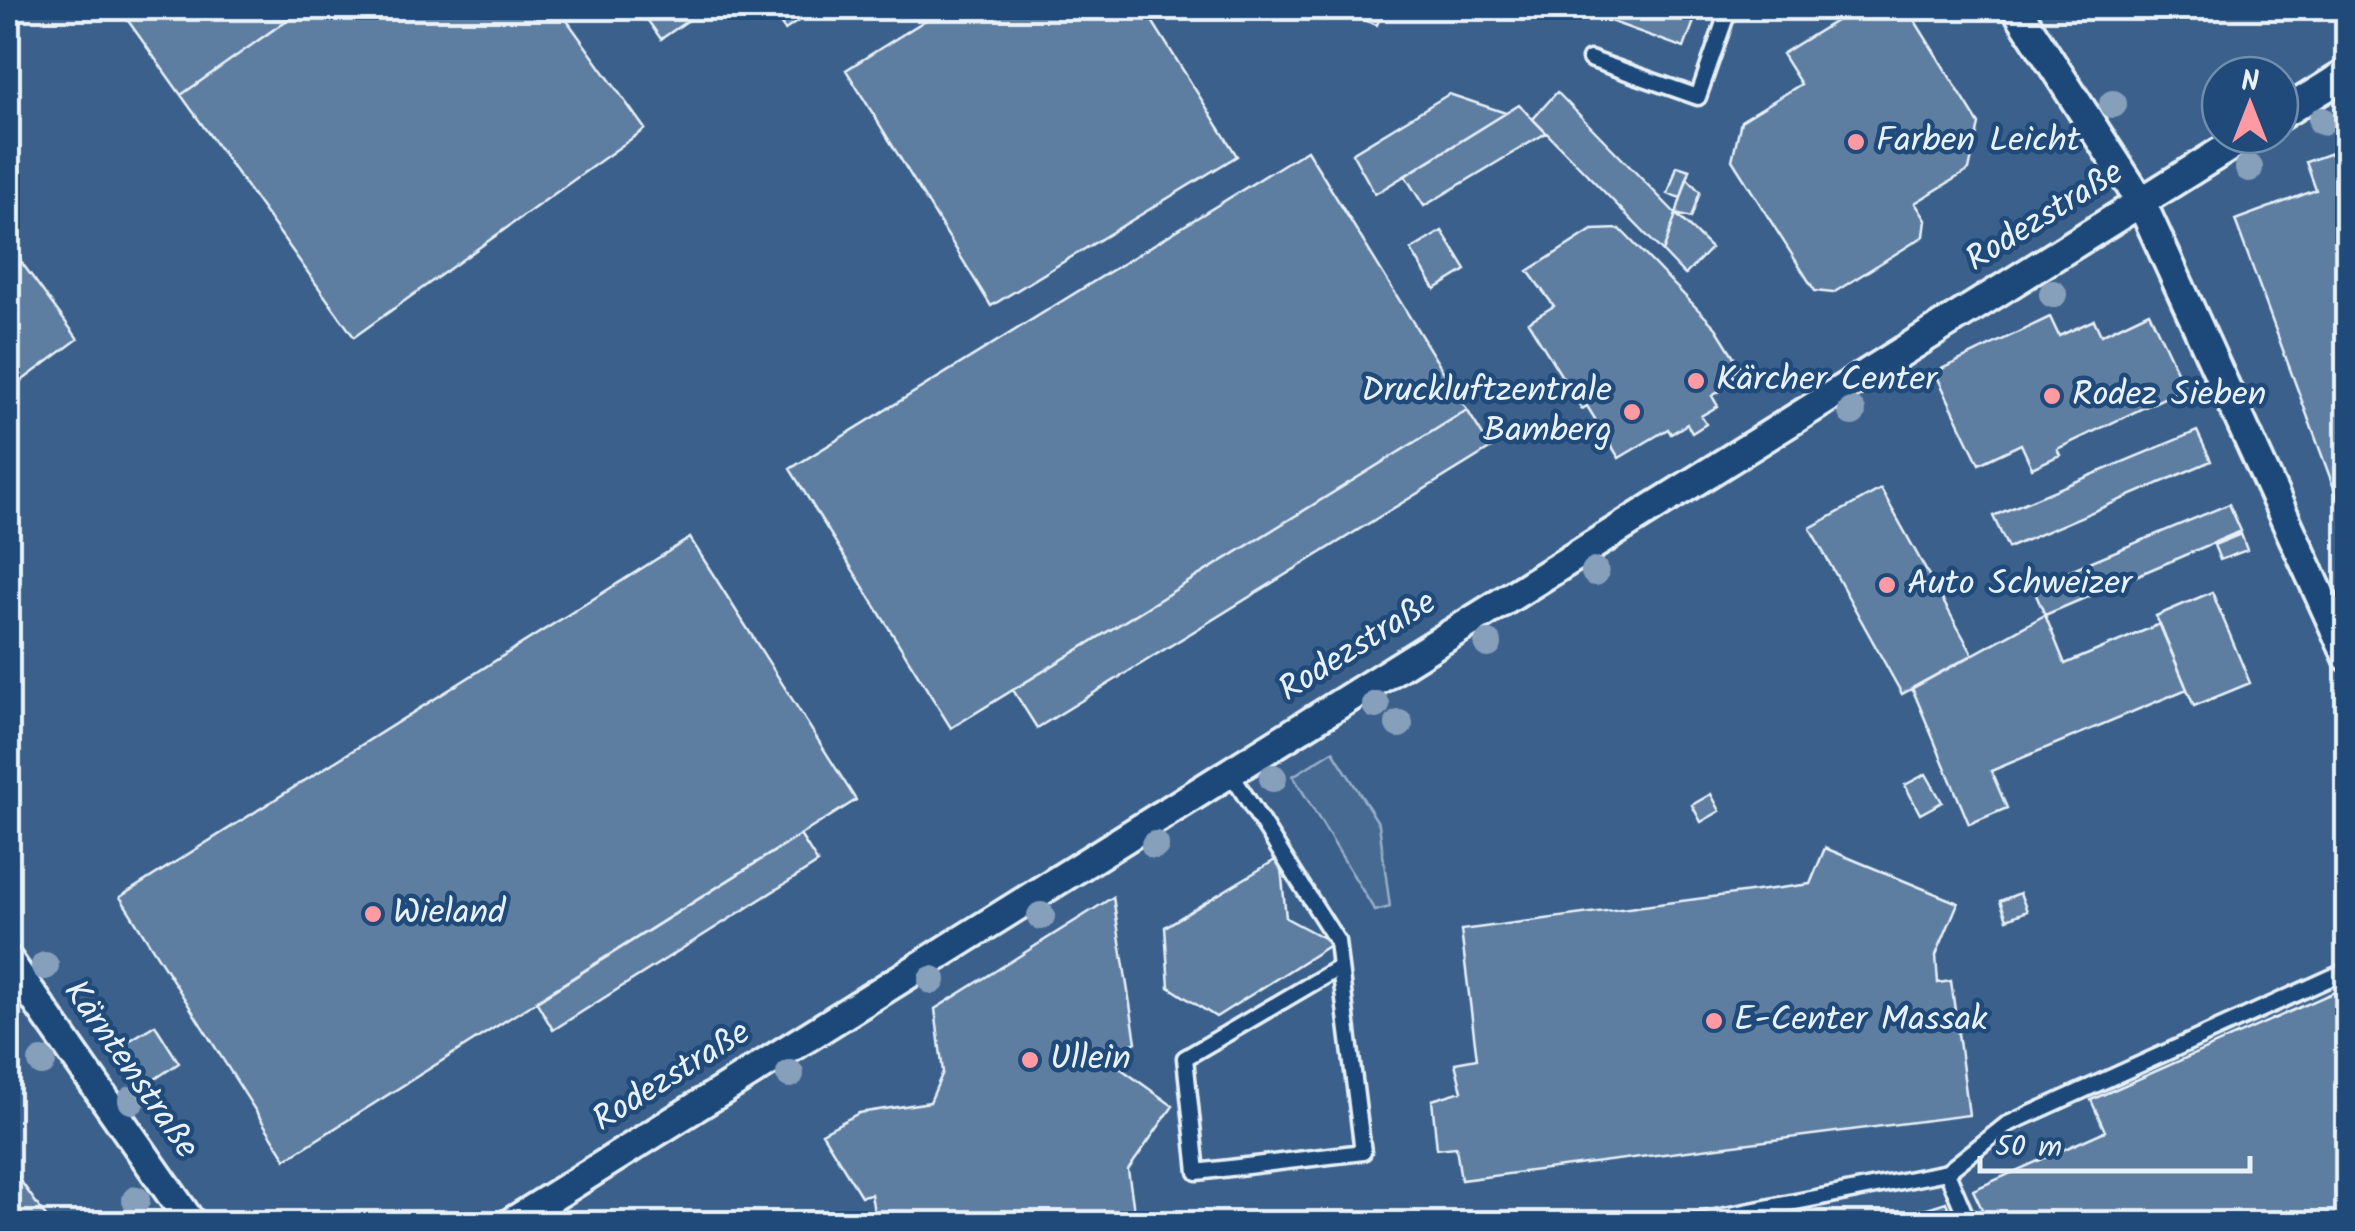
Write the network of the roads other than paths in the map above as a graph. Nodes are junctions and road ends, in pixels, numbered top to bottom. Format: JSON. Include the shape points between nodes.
{"nodes":[{"id":1,"x":1730,"y":8,"type":"edge"},
{"id":2,"x":2016,"y":8,"type":"edge"},
{"id":3,"x":1590,"y":59,"type":"dead end"},
{"id":4,"x":2348,"y":73,"type":"edge"},
{"id":5,"x":2300,"y":103,"type":"edge"},
{"id":6,"x":2216,"y":155,"type":"edge"},
{"id":7,"x":2141,"y":202,"type":"junction"},
{"id":8,"x":2348,"y":657,"type":"edge"},
{"id":9,"x":1230,"y":772,"type":"junction"},
{"id":10,"x":8,"y":961,"type":"edge"},
{"id":11,"x":1340,"y":967,"type":"junction"},
{"id":12,"x":2348,"y":970,"type":"edge"},
{"id":13,"x":1947,"y":1172,"type":"junction"},
{"id":14,"x":192,"y":1224,"type":"edge"},
{"id":15,"x":509,"y":1224,"type":"edge"},
{"id":16,"x":1685,"y":1224,"type":"edge"},
{"id":17,"x":1969,"y":1224,"type":"edge"}],
"edges":[{"from":1,"to":3,"type":"lane","via":[[1698,97]]},
{"from":2,"to":7,"type":"street"},
{"from":4,"to":5,"type":"street"},
{"from":6,"to":7,"type":"street","name":"Rodezstraße"},
{"from":7,"to":8,"type":"street"},
{"from":7,"to":9,"type":"street","name":"Rodezstraße"},
{"from":9,"to":11,"type":"lane","via":[[1337,941]]},
{"from":9,"to":15,"type":"street","name":"Rodezstraße"},
{"from":10,"to":14,"type":"street","name":"Kärntenstraße"},
{"from":11,"to":11,"type":"lane","via":[[1363,1152],[1197,1172],[1185,1058]]},
{"from":12,"to":13,"type":"lane","via":[[2006,1125]]},
{"from":13,"to":16,"type":"lane"},
{"from":13,"to":17,"type":"lane"}]}
